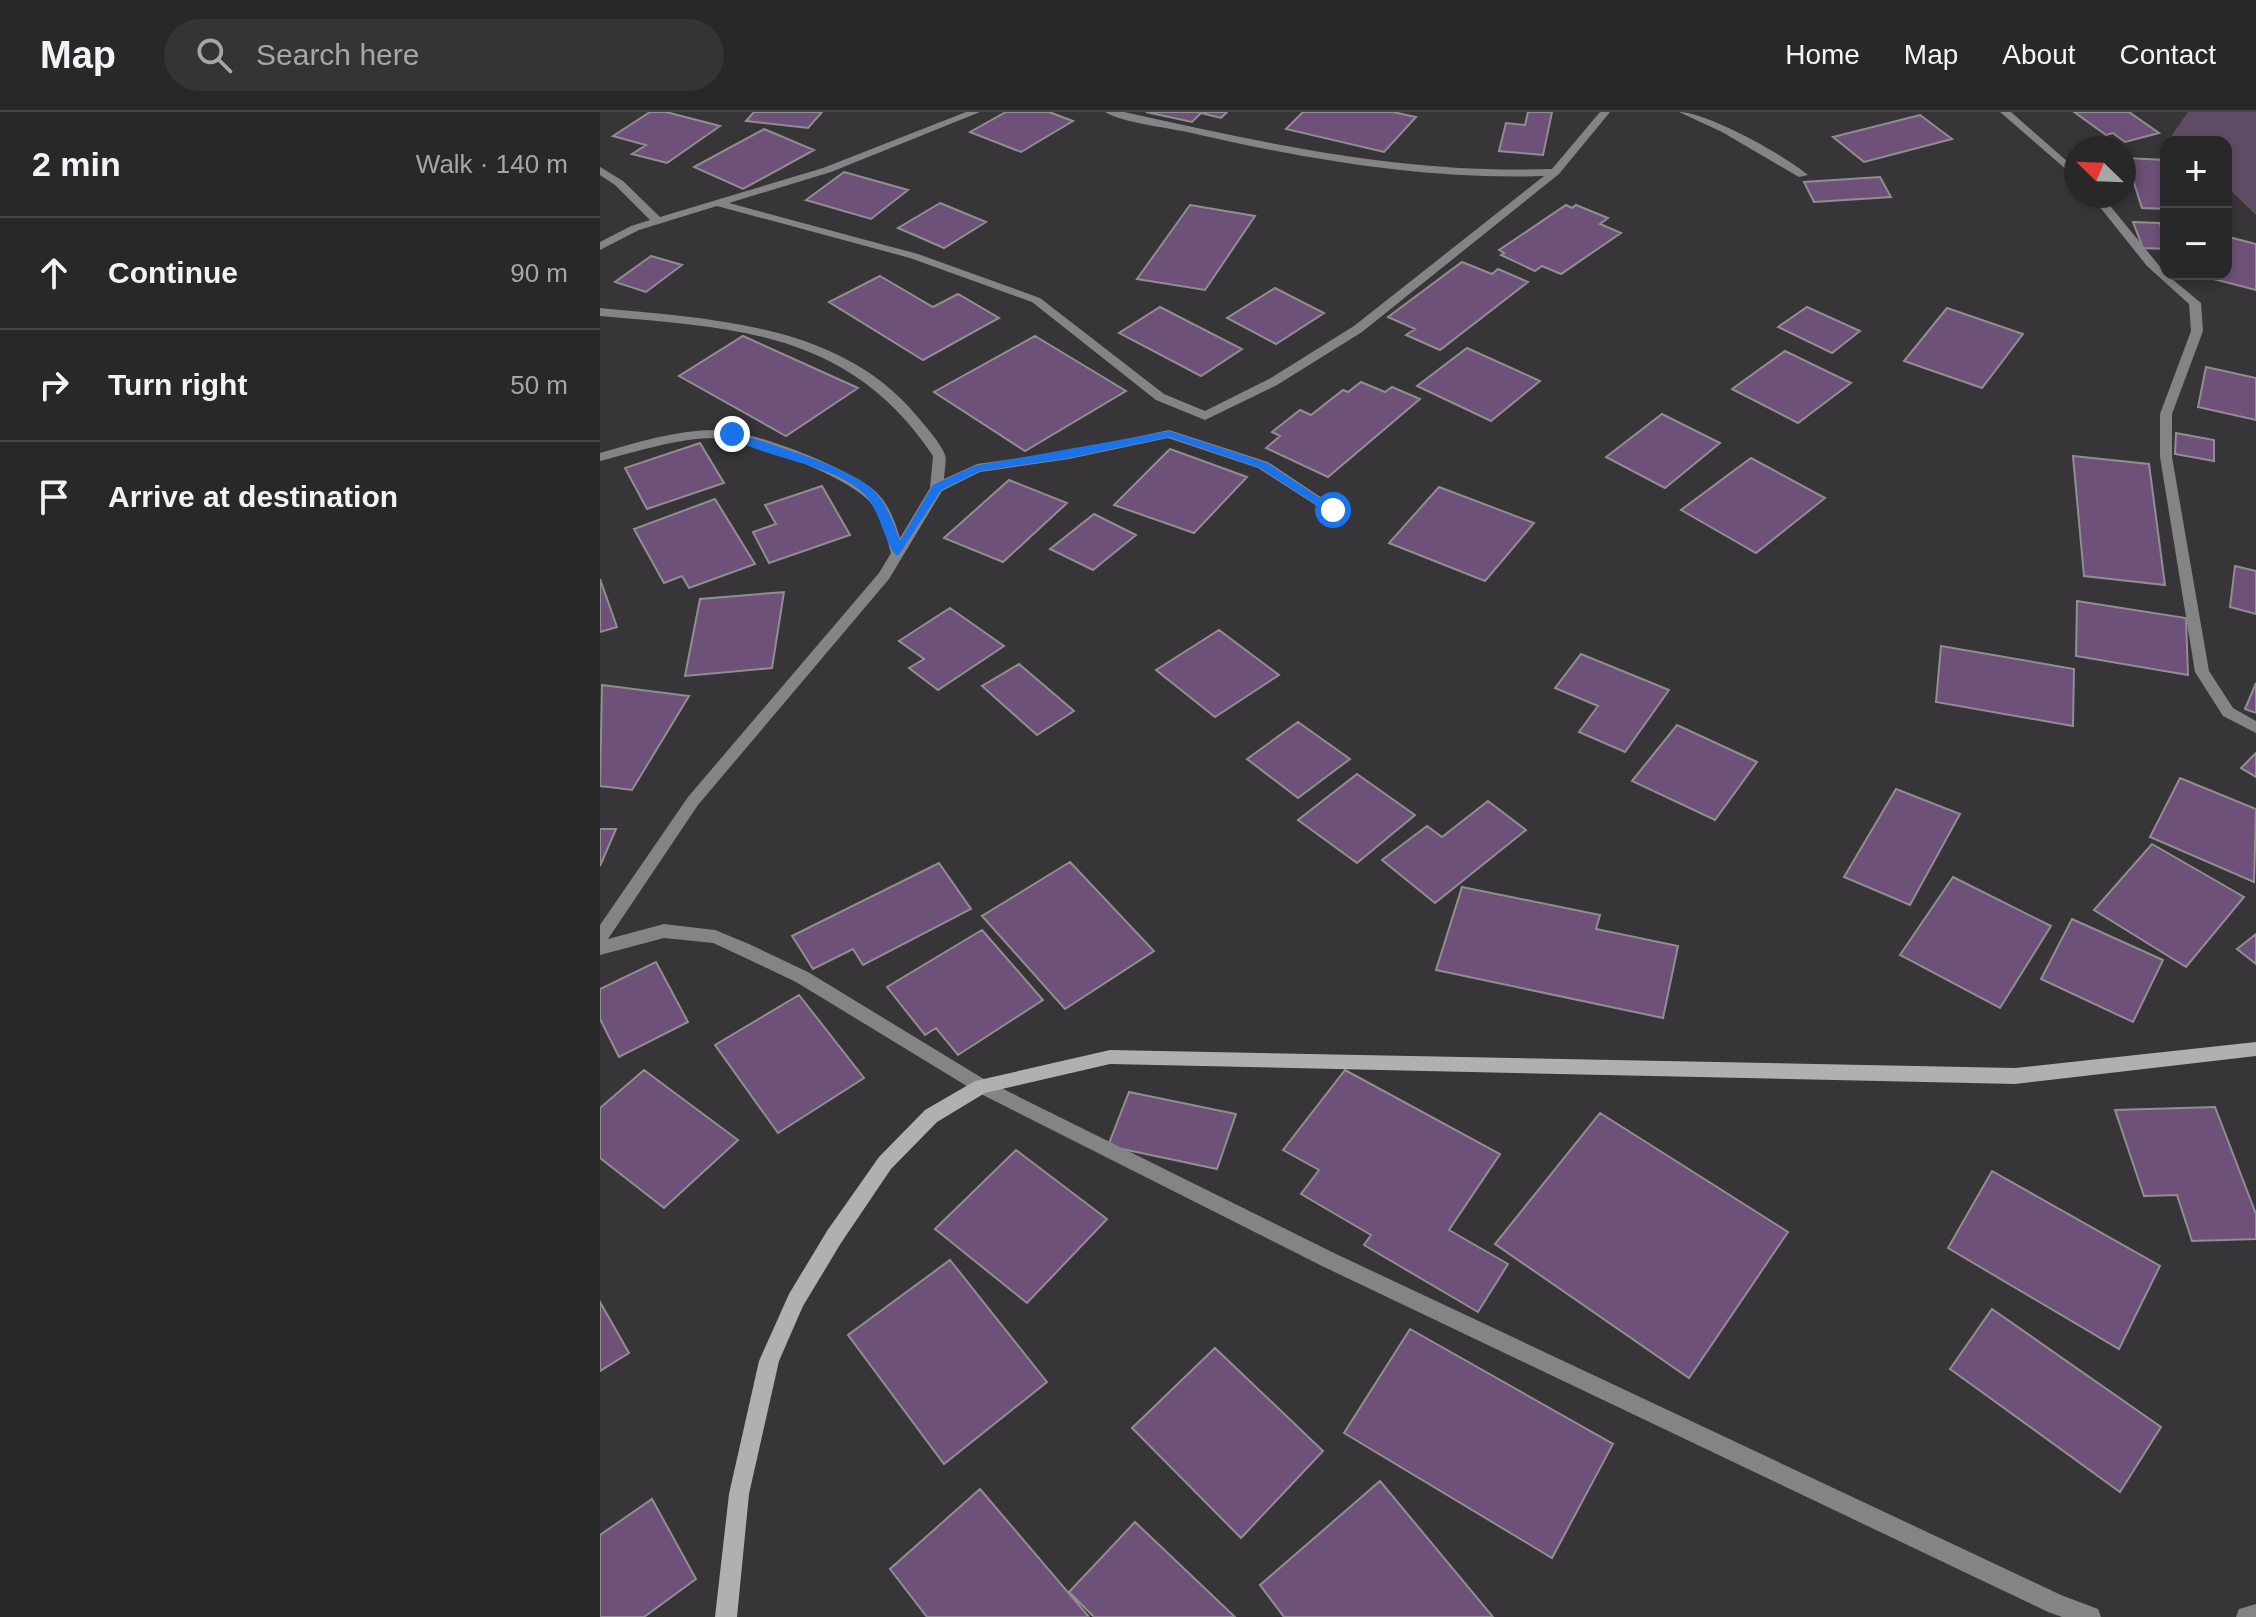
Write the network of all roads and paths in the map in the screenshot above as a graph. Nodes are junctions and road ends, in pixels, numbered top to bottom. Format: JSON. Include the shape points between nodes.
{"nodes":[{"id":1,"x":975,"y":112,"type":"edge"},
{"id":2,"x":1110,"y":112,"type":"edge"},
{"id":3,"x":1605,"y":112,"type":"edge"},
{"id":4,"x":1684,"y":112,"type":"edge"},
{"id":5,"x":2005,"y":112,"type":"edge"},
{"id":6,"x":2064,"y":164,"type":"edge"},
{"id":7,"x":600,"y":170,"type":"edge"},
{"id":8,"x":1555,"y":172,"type":"junction"},
{"id":9,"x":1803,"y":175,"type":"dead end"},
{"id":10,"x":717,"y":203,"type":"junction"},
{"id":11,"x":2106,"y":208,"type":"edge"},
{"id":12,"x":658,"y":221,"type":"junction"},
{"id":13,"x":600,"y":247,"type":"edge"},
{"id":14,"x":600,"y":312,"type":"edge"},
{"id":15,"x":600,"y":457,"type":"edge"},
{"id":16,"x":937,"y":488,"type":"junction"},
{"id":17,"x":1333,"y":510,"type":"dead end"},
{"id":18,"x":898,"y":553,"type":"junction"},
{"id":19,"x":2256,"y":728,"type":"edge"},
{"id":20,"x":600,"y":938,"type":"edge"},
{"id":21,"x":600,"y":948,"type":"edge"},
{"id":22,"x":2256,"y":1049,"type":"edge"},
{"id":23,"x":981,"y":1086,"type":"junction"},
{"id":24,"x":2256,"y":1615,"type":"edge"},
{"id":25,"x":726,"y":1617,"type":"edge"},
{"id":26,"x":2090,"y":1617,"type":"edge"},
{"id":27,"x":2247,"y":1617,"type":"edge"}],
"edges":[{"from":1,"to":10,"type":"street","via":[[827,170]]},
{"from":2,"to":8,"type":"street","via":[[1377,165]]},
{"from":3,"to":8,"type":"street"},
{"from":4,"to":9,"type":"street"},
{"from":5,"to":6,"type":"street"},
{"from":7,"to":12,"type":"street"},
{"from":8,"to":10,"type":"street","via":[[1358,329],[1273,382],[1205,416],[1160,397],[1036,300],[914,256]]},
{"from":10,"to":12,"type":"street"},
{"from":11,"to":19,"type":"street","via":[[2151,264],[2195,303],[2197,331],[2166,414],[2166,457],[2202,672],[2228,712]]},
{"from":12,"to":13,"type":"street"},
{"from":14,"to":16,"type":"street","via":[[752,327],[818,348],[862,374],[915,421],[939,456]]},
{"from":15,"to":18,"type":"street","via":[[655,442],[732,434],[837,474],[870,493]]},
{"from":16,"to":17,"type":"street","via":[[977,468],[1169,434],[1263,465]]},
{"from":16,"to":18,"type":"street"},
{"from":18,"to":20,"type":"street","via":[[693,801]]},
{"from":21,"to":23,"type":"street","via":[[664,931],[715,937],[802,977]]},
{"from":22,"to":23,"type":"main road","via":[[2015,1076],[1110,1057]]},
{"from":23,"to":25,"type":"main road","via":[[931,1116],[885,1163],[796,1300],[769,1361],[739,1494]]},
{"from":23,"to":26,"type":"street","via":[[1343,1267]]},
{"from":24,"to":27,"type":"street"}]}
